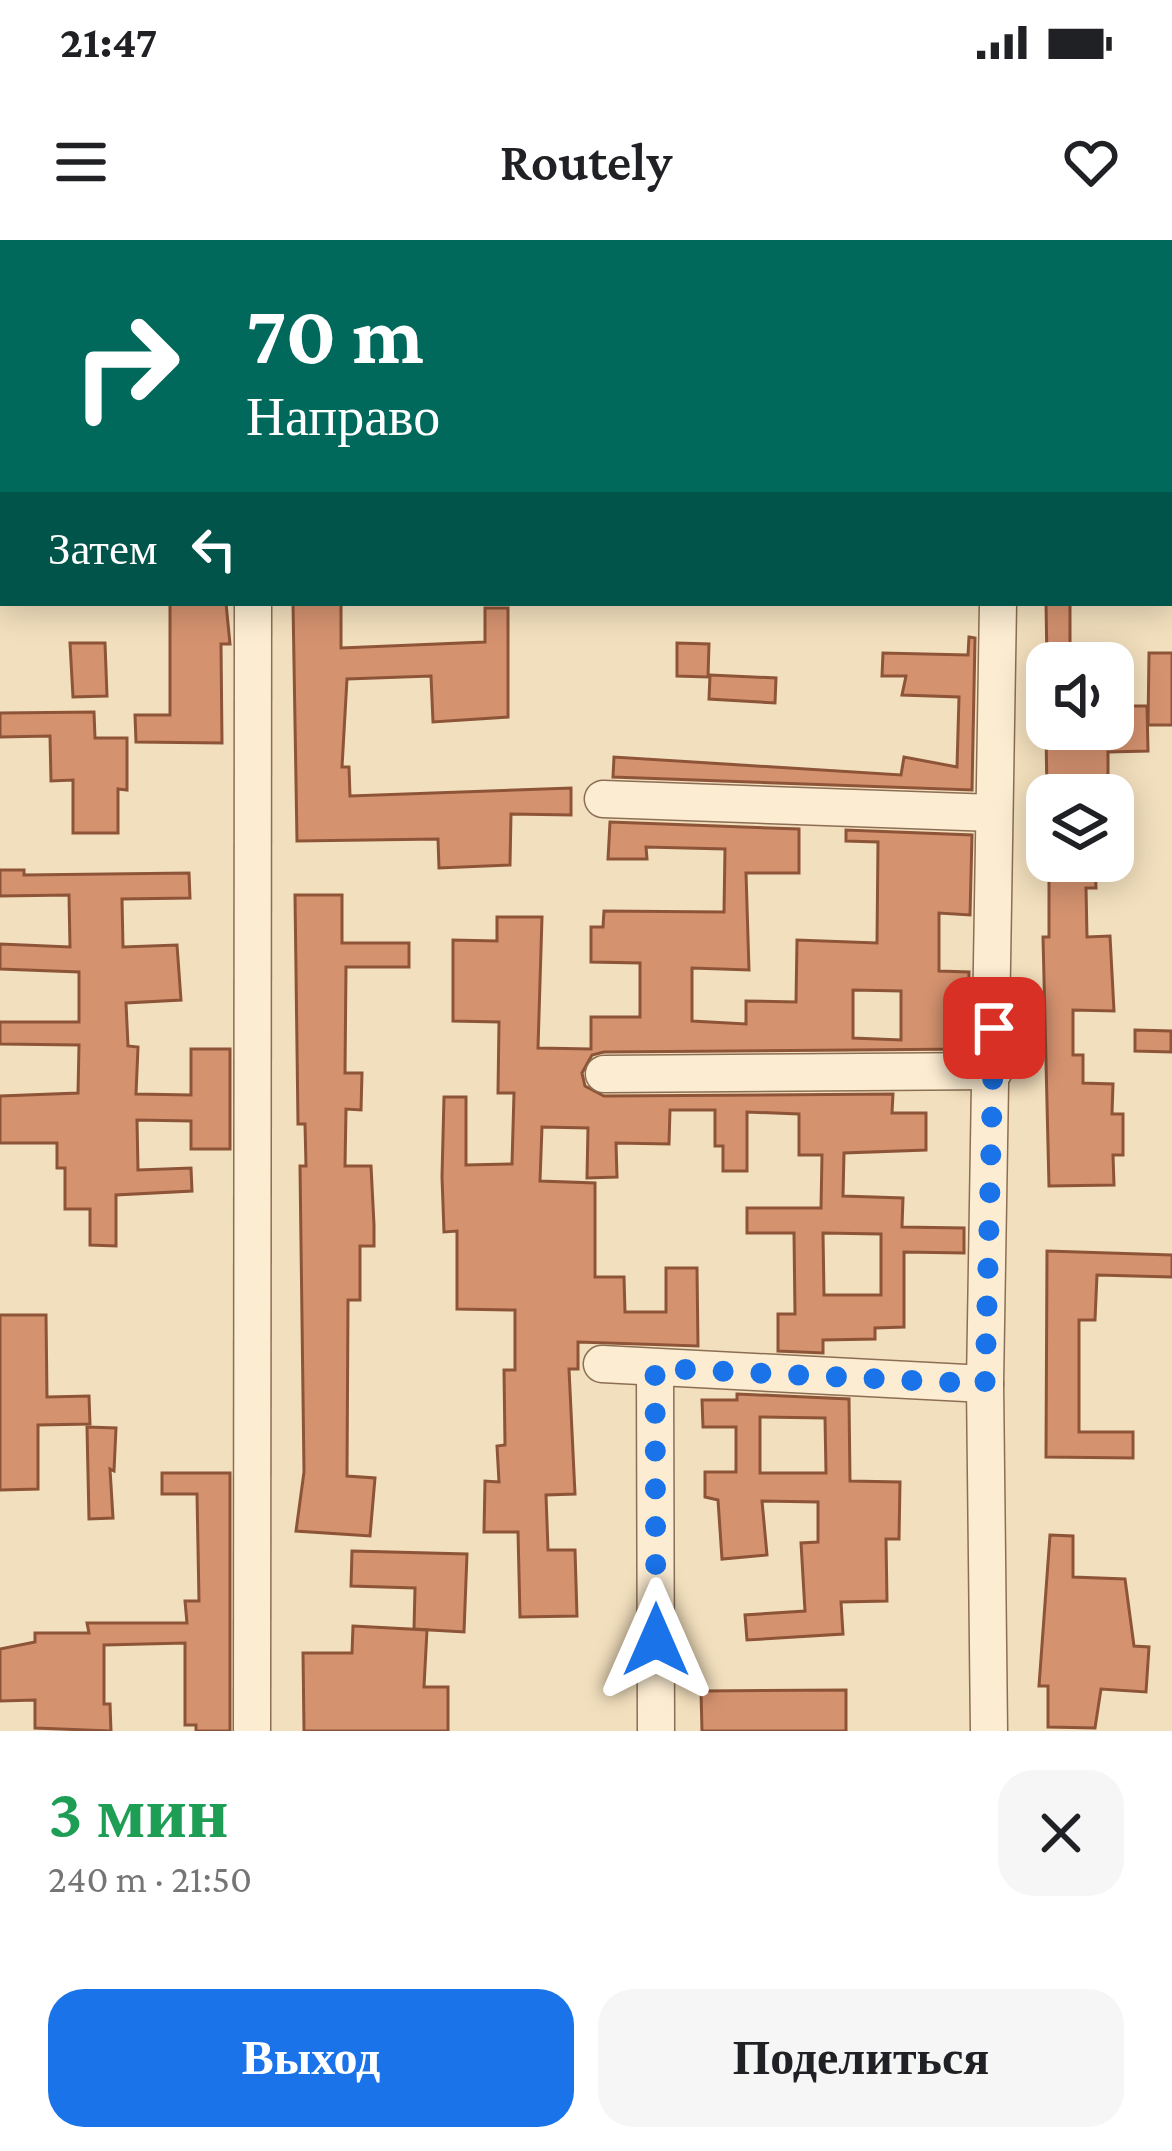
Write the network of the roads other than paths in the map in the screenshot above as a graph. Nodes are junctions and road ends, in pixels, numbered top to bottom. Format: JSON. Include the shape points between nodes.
{"nodes":[{"id":1,"x":253,"y":606,"type":"edge"},
{"id":2,"x":998,"y":606,"type":"edge"},
{"id":3,"x":603,"y":799,"type":"dead end"},
{"id":4,"x":994,"y":813,"type":"junction"},
{"id":5,"x":994,"y":1071,"type":"junction"},
{"id":6,"x":604,"y":1074,"type":"dead end"},
{"id":7,"x":602,"y":1364,"type":"dead end"},
{"id":8,"x":655,"y":1368,"type":"junction"},
{"id":9,"x":985,"y":1384,"type":"junction"},
{"id":10,"x":252,"y":1731,"type":"edge"},
{"id":11,"x":656,"y":1731,"type":"edge"},
{"id":12,"x":989,"y":1731,"type":"edge"}],
"edges":[{"from":1,"to":10,"type":"street"},
{"from":2,"to":4,"type":"street"},
{"from":3,"to":4,"type":"street"},
{"from":4,"to":5,"type":"street"},
{"from":5,"to":6,"type":"street"},
{"from":5,"to":9,"type":"street"},
{"from":7,"to":8,"type":"street"},
{"from":8,"to":9,"type":"street"},
{"from":8,"to":11,"type":"street"},
{"from":9,"to":12,"type":"street"}]}
